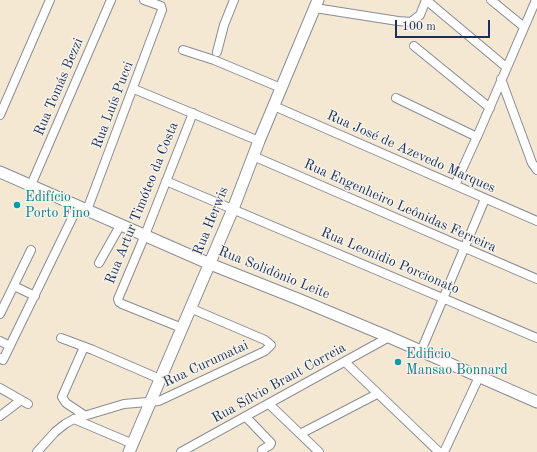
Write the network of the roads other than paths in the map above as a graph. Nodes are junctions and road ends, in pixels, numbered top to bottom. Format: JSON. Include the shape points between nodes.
{"nodes":[{"id":1,"x":50,"y":0,"type":"edge"},
{"id":2,"x":111,"y":0,"type":"edge"},
{"id":3,"x":146,"y":0,"type":"edge"},
{"id":4,"x":234,"y":0,"type":"edge"},
{"id":5,"x":426,"y":0,"type":"edge"},
{"id":6,"x":492,"y":0,"type":"edge"},
{"id":7,"x":536,"y":0,"type":"edge"},
{"id":8,"x":317,"y":4,"type":"edge"},
{"id":9,"x":524,"y":27,"type":"junction"},
{"id":10,"x":414,"y":46,"type":"dead end"},
{"id":11,"x":183,"y":50,"type":"dead end"},
{"id":12,"x":216,"y":52,"type":"dead end"},
{"id":13,"x":506,"y":67,"type":"junction"},
{"id":14,"x":502,"y":79,"type":"junction"},
{"id":15,"x":281,"y":88,"type":"junction"},
{"id":16,"x":134,"y":89,"type":"junction"},
{"id":17,"x":396,"y":98,"type":"dead end"},
{"id":18,"x":274,"y":106,"type":"junction"},
{"id":19,"x":490,"y":108,"type":"junction"},
{"id":20,"x":193,"y":113,"type":"junction"},
{"id":21,"x":0,"y":115,"type":"edge"},
{"id":22,"x":477,"y":137,"type":"junction"},
{"id":23,"x":259,"y":141,"type":"junction"},
{"id":24,"x":253,"y":156,"type":"junction"},
{"id":25,"x":537,"y":170,"type":"edge"},
{"id":26,"x":0,"y":172,"type":"edge"},
{"id":27,"x":166,"y":181,"type":"junction"},
{"id":28,"x":31,"y":185,"type":"junction"},
{"id":29,"x":455,"y":186,"type":"junction"},
{"id":30,"x":485,"y":199,"type":"junction"},
{"id":31,"x":82,"y":208,"type":"junction"},
{"id":32,"x":233,"y":209,"type":"junction"},
{"id":33,"x":537,"y":221,"type":"edge"},
{"id":34,"x":121,"y":224,"type":"junction"},
{"id":35,"x":145,"y":235,"type":"junction"},
{"id":36,"x":465,"y":249,"type":"junction"},
{"id":37,"x":30,"y":250,"type":"dead end"},
{"id":38,"x":99,"y":263,"type":"dead end"},
{"id":39,"x":210,"y":264,"type":"junction"},
{"id":40,"x":537,"y":279,"type":"edge"},
{"id":41,"x":14,"y":286,"type":"junction"},
{"id":42,"x":35,"y":296,"type":"junction"},
{"id":43,"x":444,"y":298,"type":"junction"},
{"id":44,"x":190,"y":308,"type":"junction"},
{"id":45,"x":0,"y":314,"type":"edge"},
{"id":46,"x":182,"y":328,"type":"junction"},
{"id":47,"x":390,"y":337,"type":"junction"},
{"id":48,"x":61,"y":338,"type":"dead end"},
{"id":49,"x":537,"y":338,"type":"edge"},
{"id":50,"x":0,"y":341,"type":"edge"},
{"id":51,"x":10,"y":346,"type":"junction"},
{"id":52,"x":84,"y":347,"type":"junction"},
{"id":53,"x":422,"y":351,"type":"junction"},
{"id":54,"x":0,"y":358,"type":"edge"},
{"id":55,"x":344,"y":362,"type":"junction"},
{"id":56,"x":479,"y":376,"type":"junction"},
{"id":57,"x":160,"y":379,"type":"junction"},
{"id":58,"x":0,"y":388,"type":"edge"},
{"id":59,"x":377,"y":394,"type":"junction"},
{"id":60,"x":151,"y":401,"type":"junction"},
{"id":61,"x":537,"y":402,"type":"edge"},
{"id":62,"x":269,"y":404,"type":"junction"},
{"id":63,"x":84,"y":415,"type":"junction"},
{"id":64,"x":0,"y":416,"type":"edge"},
{"id":65,"x":246,"y":417,"type":"junction"},
{"id":66,"x":74,"y":419,"type":"junction"},
{"id":67,"x":300,"y":434,"type":"junction"},
{"id":68,"x":131,"y":448,"type":"edge"},
{"id":69,"x":193,"y":449,"type":"edge"},
{"id":70,"x":262,"y":450,"type":"dead end"},
{"id":71,"x":37,"y":452,"type":"edge"},
{"id":72,"x":181,"y":452,"type":"edge"},
{"id":73,"x":319,"y":452,"type":"edge"},
{"id":74,"x":439,"y":452,"type":"edge"},
{"id":75,"x":444,"y":452,"type":"edge"}],
"edges":[{"from":1,"to":21,"type":"street"},
{"from":2,"to":28,"type":"street","name":"Rua Tomás Bezzi"},
{"from":3,"to":16,"type":"street","name":"Rua Luís Pucci","via":[[163,8]]},
{"from":4,"to":12,"type":"street"},
{"from":5,"to":8,"type":"street","via":[[420,15],[411,22]]},
{"from":5,"to":13,"type":"street"},
{"from":6,"to":9,"type":"street"},
{"from":7,"to":9,"type":"street"},
{"from":8,"to":15,"type":"main road","name":"Rua Herwis"},
{"from":9,"to":13,"type":"street"},
{"from":10,"to":19,"type":"street"},
{"from":11,"to":15,"type":"street"},
{"from":13,"to":14,"type":"street"},
{"from":14,"to":19,"type":"street"},
{"from":14,"to":25,"type":"street","via":[[532,163]]},
{"from":15,"to":18,"type":"main road","name":"Rua Herwis"},
{"from":16,"to":20,"type":"street"},
{"from":16,"to":31,"type":"street","name":"Rua Luís Pucci"},
{"from":17,"to":22,"type":"street"},
{"from":18,"to":23,"type":"main road","name":"Rua Herwis"},
{"from":18,"to":29,"type":"street","name":"Rua José de Azevedo Marques"},
{"from":19,"to":22,"type":"street"},
{"from":20,"to":23,"type":"street"},
{"from":20,"to":27,"type":"street","name":"Rua Artur Timóteo da Costa"},
{"from":22,"to":29,"type":"street"},
{"from":23,"to":24,"type":"main road","name":"Rua Herwis"},
{"from":24,"to":32,"type":"main road","name":"Rua Herwis"},
{"from":24,"to":36,"type":"street","name":"Rua Engenheiro Leônidas Ferreira"},
{"from":26,"to":28,"type":"main road","name":"Rua Solidônio Leite"},
{"from":27,"to":32,"type":"street","name":"Rua Leonidio Porcionato"},
{"from":27,"to":35,"type":"street","name":"Rua Artur Timóteo da Costa"},
{"from":28,"to":31,"type":"main road","name":"Rua Solidônio Leite"},
{"from":29,"to":30,"type":"street","name":"Rua José de Azevedo Marques"},
{"from":30,"to":33,"type":"street","name":"Rua José de Azevedo Marques"},
{"from":30,"to":36,"type":"street"},
{"from":31,"to":34,"type":"main road","name":"Rua Solidônio Leite"},
{"from":31,"to":42,"type":"street","name":"Rua Luís Pucci"},
{"from":32,"to":39,"type":"main road","name":"Rua Herwis"},
{"from":32,"to":43,"type":"street","name":"Rua Leonidio Porcionato"},
{"from":34,"to":35,"type":"main road","name":"Rua Solidônio Leite"},
{"from":34,"to":38,"type":"street"},
{"from":35,"to":39,"type":"main road","name":"Rua Solidônio Leite"},
{"from":35,"to":46,"type":"street","name":"Rua Artur Timóteo da Costa","via":[[119,294],[119,302]]},
{"from":36,"to":40,"type":"street","name":"Rua Engenheiro Leônidas Ferreira"},
{"from":36,"to":43,"type":"street"},
{"from":37,"to":41,"type":"street"},
{"from":39,"to":44,"type":"main road","name":"Rua Herwis"},
{"from":39,"to":47,"type":"main road","name":"Rua Solidônio Leite"},
{"from":41,"to":42,"type":"street"},
{"from":41,"to":45,"type":"street"},
{"from":42,"to":51,"type":"street","name":"Rua Luís Pucci"},
{"from":43,"to":49,"type":"street","name":"Rua Leonidio Porcionato"},
{"from":43,"to":53,"type":"street"},
{"from":44,"to":46,"type":"main road","name":"Rua Herwis"},
{"from":44,"to":60,"type":"street","name":"Rua Curumatai","via":[[265,340],[271,346],[159,401]]},
{"from":46,"to":57,"type":"main road","name":"Rua Herwis"},
{"from":47,"to":53,"type":"main road","name":"Rua Solidônio Leite"},
{"from":47,"to":55,"type":"street","name":"Rua Sílvio Brant Correia"},
{"from":48,"to":52,"type":"street"},
{"from":50,"to":51,"type":"street"},
{"from":51,"to":54,"type":"street","name":"Rua Luís Pucci","via":[[4,359]]},
{"from":52,"to":57,"type":"street"},
{"from":52,"to":63,"type":"street","via":[[62,397],[66,403]]},
{"from":53,"to":56,"type":"main road","name":"Rua Solidônio Leite"},
{"from":55,"to":59,"type":"street"},
{"from":55,"to":62,"type":"street","name":"Rua Sílvio Brant Correia"},
{"from":56,"to":61,"type":"main road","name":"Rua Solidônio Leite"},
{"from":56,"to":75,"type":"street"},
{"from":57,"to":60,"type":"main road","name":"Rua Herwis"},
{"from":58,"to":64,"type":"street","via":[[24,402]]},
{"from":59,"to":67,"type":"street"},
{"from":59,"to":74,"type":"street"},
{"from":60,"to":63,"type":"street","name":"Rua Curumatai","via":[[124,404]]},
{"from":60,"to":68,"type":"main road","name":"Rua Herwis"},
{"from":62,"to":65,"type":"street","name":"Rua Sílvio Brant Correia"},
{"from":62,"to":67,"type":"street"},
{"from":63,"to":66,"type":"street","name":"Rua Curumatai"},
{"from":65,"to":69,"type":"street","name":"Rua Sílvio Brant Correia"},
{"from":65,"to":70,"type":"street","via":[[271,443]]},
{"from":66,"to":68,"type":"street"},
{"from":66,"to":71,"type":"street","name":"Rua Curumatai","via":[[55,432]]},
{"from":67,"to":73,"type":"street"},
{"from":69,"to":72,"type":"street","name":"Rua Sílvio Brant Correia"}]}
